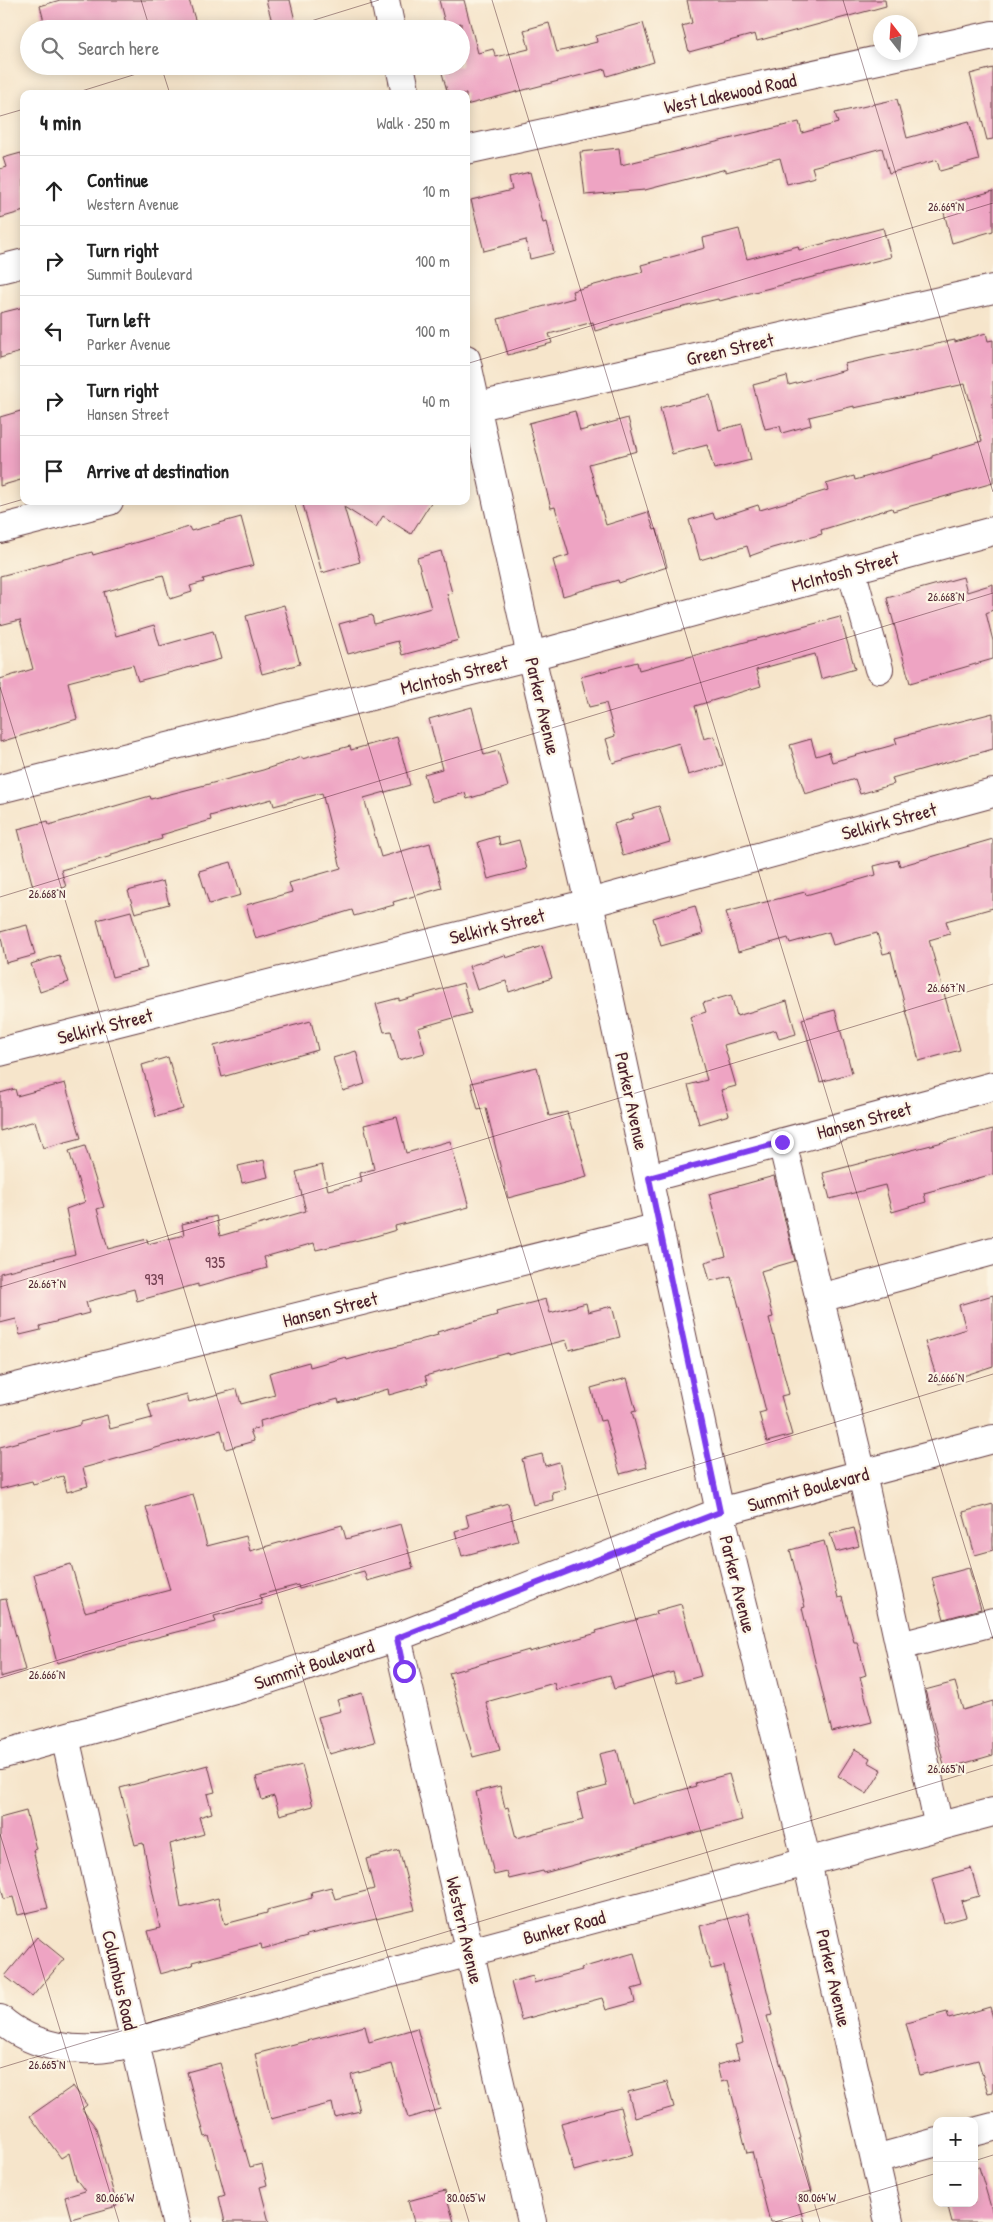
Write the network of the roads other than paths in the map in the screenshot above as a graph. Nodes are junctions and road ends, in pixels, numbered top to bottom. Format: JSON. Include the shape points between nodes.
{"nodes":[{"id":1,"x":385,"y":0,"type":"edge"},
{"id":2,"x":389,"y":20,"type":"edge"},
{"id":3,"x":993,"y":35,"type":"edge"},
{"id":4,"x":402,"y":75,"type":"edge"},
{"id":5,"x":405,"y":90,"type":"edge"},
{"id":6,"x":470,"y":149,"type":"edge"},
{"id":7,"x":20,"y":264,"type":"edge"},
{"id":8,"x":0,"y":269,"type":"edge"},
{"id":9,"x":993,"y":289,"type":"edge"},
{"id":10,"x":470,"y":392,"type":"edge"},
{"id":11,"x":472,"y":408,"type":"edge"},
{"id":12,"x":93,"y":505,"type":"edge"},
{"id":13,"x":0,"y":529,"type":"edge"},
{"id":14,"x":993,"y":532,"type":"edge"},
{"id":15,"x":852,"y":569,"type":"junction"},
{"id":16,"x":531,"y":656,"type":"junction"},
{"id":17,"x":879,"y":669,"type":"dead end"},
{"id":18,"x":0,"y":789,"type":"edge"},
{"id":19,"x":993,"y":793,"type":"edge"},
{"id":20,"x":590,"y":902,"type":"junction"},
{"id":21,"x":0,"y":1052,"type":"edge"},
{"id":22,"x":993,"y":1086,"type":"edge"},
{"id":23,"x":782,"y":1142,"type":"junction"},
{"id":24,"x":649,"y":1178,"type":"junction"},
{"id":25,"x":659,"y":1227,"type":"junction"},
{"id":26,"x":993,"y":1251,"type":"edge"},
{"id":27,"x":820,"y":1298,"type":"junction"},
{"id":28,"x":0,"y":1391,"type":"edge"},
{"id":29,"x":993,"y":1439,"type":"edge"},
{"id":30,"x":862,"y":1474,"type":"junction"},
{"id":31,"x":720,"y":1512,"type":"junction"},
{"id":32,"x":993,"y":1622,"type":"edge"},
{"id":33,"x":397,"y":1638,"type":"junction"},
{"id":34,"x":900,"y":1646,"type":"junction"},
{"id":35,"x":65,"y":1737,"type":"junction"},
{"id":36,"x":0,"y":1755,"type":"edge"},
{"id":37,"x":993,"y":1812,"type":"edge"},
{"id":38,"x":939,"y":1826,"type":"junction"},
{"id":39,"x":807,"y":1862,"type":"junction"},
{"id":40,"x":470,"y":1952,"type":"junction"},
{"id":41,"x":0,"y":2019,"type":"edge"},
{"id":42,"x":134,"y":2041,"type":"junction"},
{"id":43,"x":993,"y":2127,"type":"edge"},
{"id":44,"x":978,"y":2131,"type":"edge"},
{"id":45,"x":933,"y":2143,"type":"edge"},
{"id":46,"x":875,"y":2159,"type":"junction"},
{"id":47,"x":176,"y":2222,"type":"edge"},
{"id":48,"x":532,"y":2222,"type":"edge"},
{"id":49,"x":889,"y":2222,"type":"edge"}],
"edges":[{"from":1,"to":2,"type":"street"},
{"from":3,"to":6,"type":"street","name":"West Lakewood Road"},
{"from":4,"to":5,"type":"street"},
{"from":7,"to":8,"type":"street"},
{"from":9,"to":11,"type":"street","name":"Green Street"},
{"from":10,"to":11,"type":"street","name":"Parker Avenue"},
{"from":11,"to":16,"type":"street","name":"Parker Avenue"},
{"from":12,"to":13,"type":"street"},
{"from":14,"to":15,"type":"street","name":"McIntosh Street"},
{"from":15,"to":16,"type":"street","name":"McIntosh Street"},
{"from":15,"to":17,"type":"street"},
{"from":16,"to":18,"type":"street","name":"McIntosh Street"},
{"from":16,"to":20,"type":"street","name":"Parker Avenue"},
{"from":19,"to":20,"type":"street","name":"Selkirk Street"},
{"from":20,"to":21,"type":"street","name":"Selkirk Street"},
{"from":20,"to":24,"type":"street","name":"Parker Avenue"},
{"from":22,"to":23,"type":"street","name":"Hansen Street"},
{"from":23,"to":24,"type":"street","name":"Hansen Street"},
{"from":23,"to":27,"type":"street"},
{"from":24,"to":25,"type":"street","name":"Parker Avenue"},
{"from":25,"to":28,"type":"street","name":"Hansen Street"},
{"from":25,"to":31,"type":"street","name":"Parker Avenue"},
{"from":26,"to":27,"type":"street"},
{"from":27,"to":30,"type":"street"},
{"from":29,"to":30,"type":"street","name":"Summit Boulevard"},
{"from":30,"to":31,"type":"street","name":"Summit Boulevard"},
{"from":30,"to":34,"type":"street"},
{"from":31,"to":33,"type":"street","name":"Summit Boulevard"},
{"from":31,"to":39,"type":"street","name":"Parker Avenue"},
{"from":32,"to":34,"type":"street"},
{"from":33,"to":35,"type":"street","name":"Summit Boulevard","via":[[242,1688]]},
{"from":33,"to":40,"type":"street","name":"Western Avenue"},
{"from":34,"to":38,"type":"street"},
{"from":35,"to":36,"type":"street","name":"Summit Boulevard"},
{"from":35,"to":42,"type":"street","name":"Columbus Road"},
{"from":37,"to":38,"type":"street","name":"Bunker Road"},
{"from":38,"to":39,"type":"street","name":"Bunker Road"},
{"from":39,"to":40,"type":"street","name":"Bunker Road"},
{"from":39,"to":46,"type":"street","name":"Parker Avenue"},
{"from":40,"to":42,"type":"street","name":"Bunker Road"},
{"from":40,"to":48,"type":"street","name":"Western Avenue"},
{"from":41,"to":42,"type":"street","name":"Bunker Road","via":[[22,2034],[69,2049],[103,2049]]},
{"from":42,"to":47,"type":"street","name":"Columbus Road"},
{"from":43,"to":44,"type":"street"},
{"from":45,"to":46,"type":"street"},
{"from":46,"to":49,"type":"street","name":"Parker Avenue"}]}
